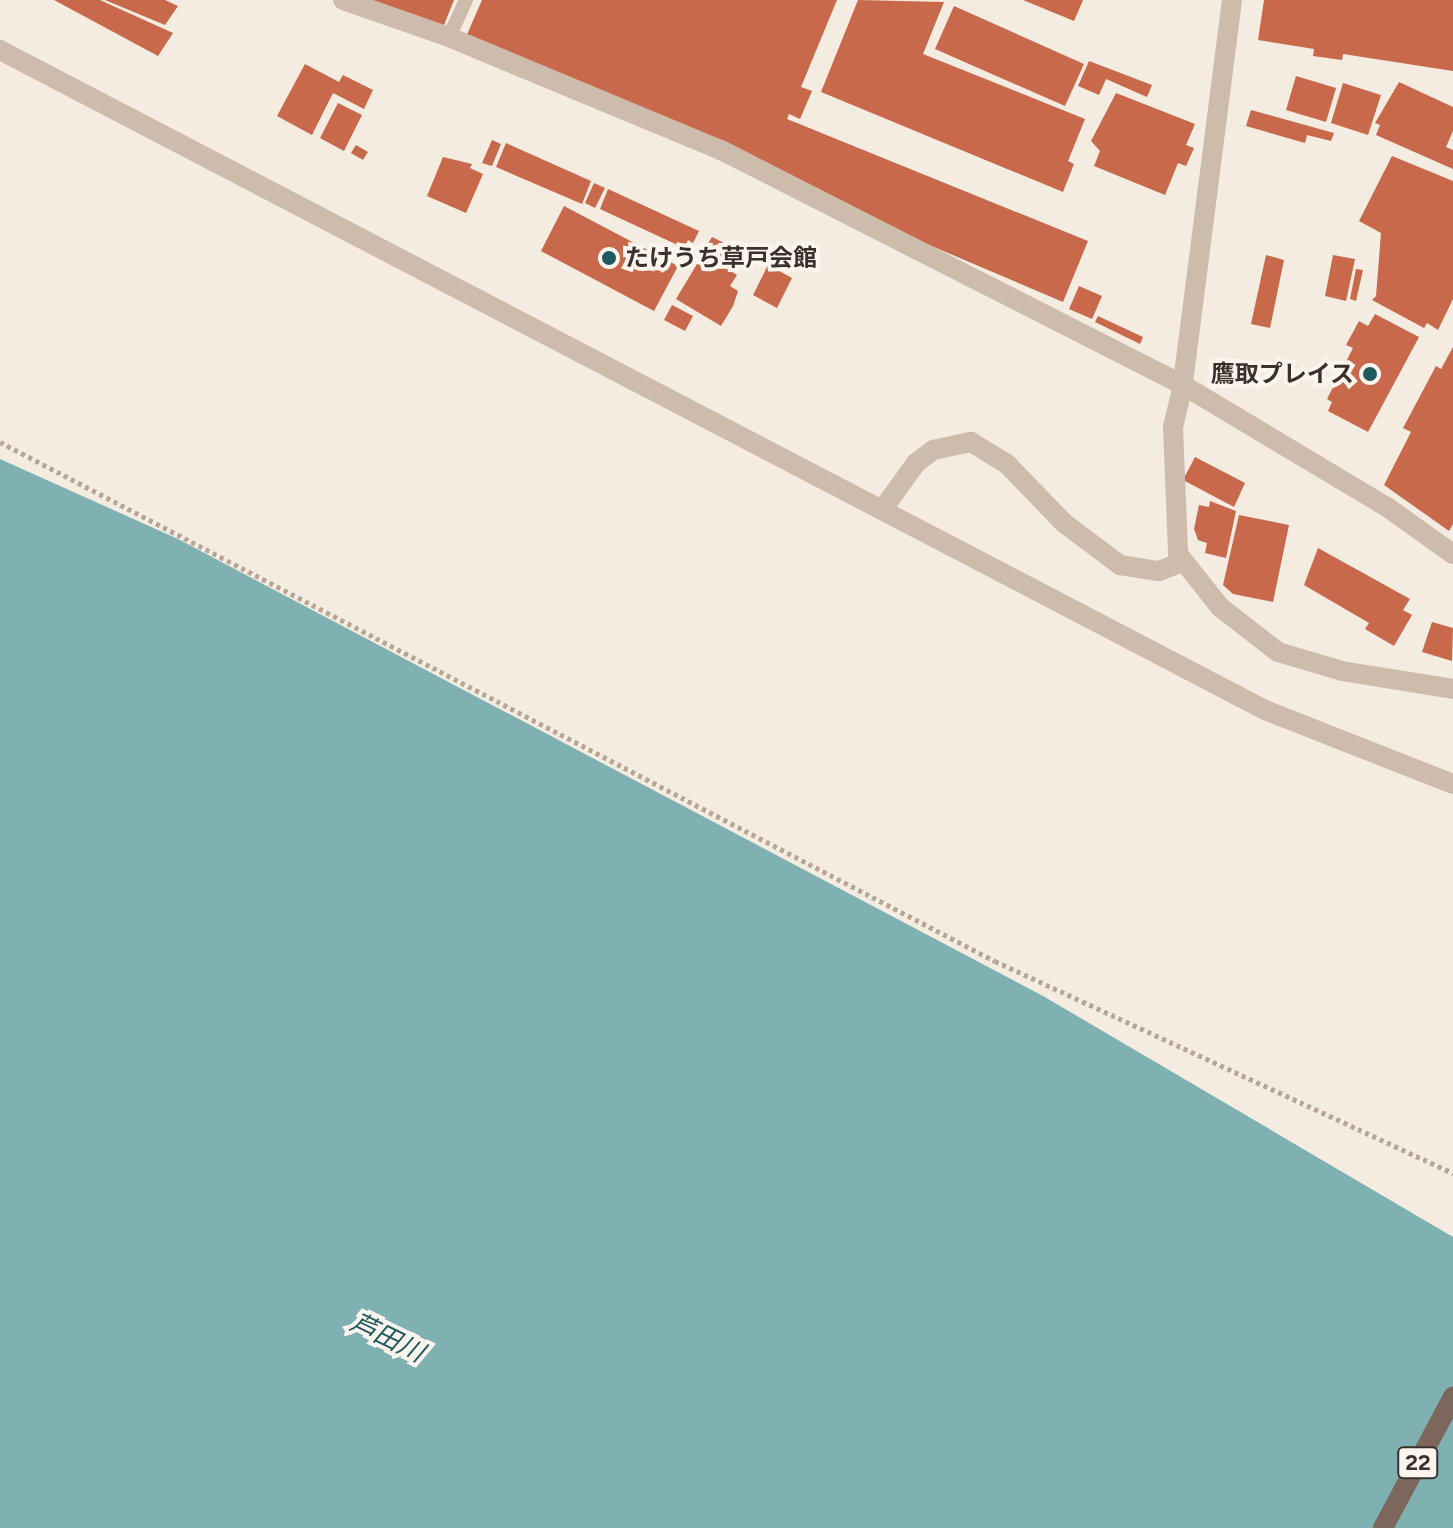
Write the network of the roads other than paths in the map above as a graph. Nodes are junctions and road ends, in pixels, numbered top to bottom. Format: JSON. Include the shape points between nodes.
{"nodes":[{"id":1,"x":343,"y":0,"type":"edge"},
{"id":2,"x":466,"y":0,"type":"edge"},
{"id":3,"x":1232,"y":0,"type":"edge"},
{"id":4,"x":449,"y":37,"type":"junction"},
{"id":5,"x":0,"y":50,"type":"edge"},
{"id":6,"x":1181,"y":395,"type":"junction"},
{"id":7,"x":882,"y":510,"type":"junction"},
{"id":8,"x":1453,"y":554,"type":"edge"},
{"id":9,"x":1183,"y":562,"type":"junction"},
{"id":10,"x":1453,"y":689,"type":"edge"},
{"id":11,"x":1453,"y":784,"type":"edge"},
{"id":12,"x":1453,"y":1397,"type":"edge"},
{"id":13,"x":1383,"y":1528,"type":"edge"}],
"edges":[{"from":1,"to":4,"type":"street"},
{"from":2,"to":4,"type":"lane"},
{"from":3,"to":6,"type":"street"},
{"from":4,"to":6,"type":"street","via":[[721,150]]},
{"from":5,"to":7,"type":"street"},
{"from":6,"to":8,"type":"street","via":[[1387,507]]},
{"from":6,"to":9,"type":"street","via":[[1173,427],[1172,508]]},
{"from":7,"to":9,"type":"street","via":[[924,457],[952,442],[971,442],[1007,464],[1064,523],[1120,565],[1159,571]]},
{"from":7,"to":11,"type":"street","via":[[1265,710]]},
{"from":9,"to":10,"type":"street","via":[[1220,607],[1278,652],[1342,671]]},
{"from":12,"to":13,"type":"main road","number":"22"}]}
